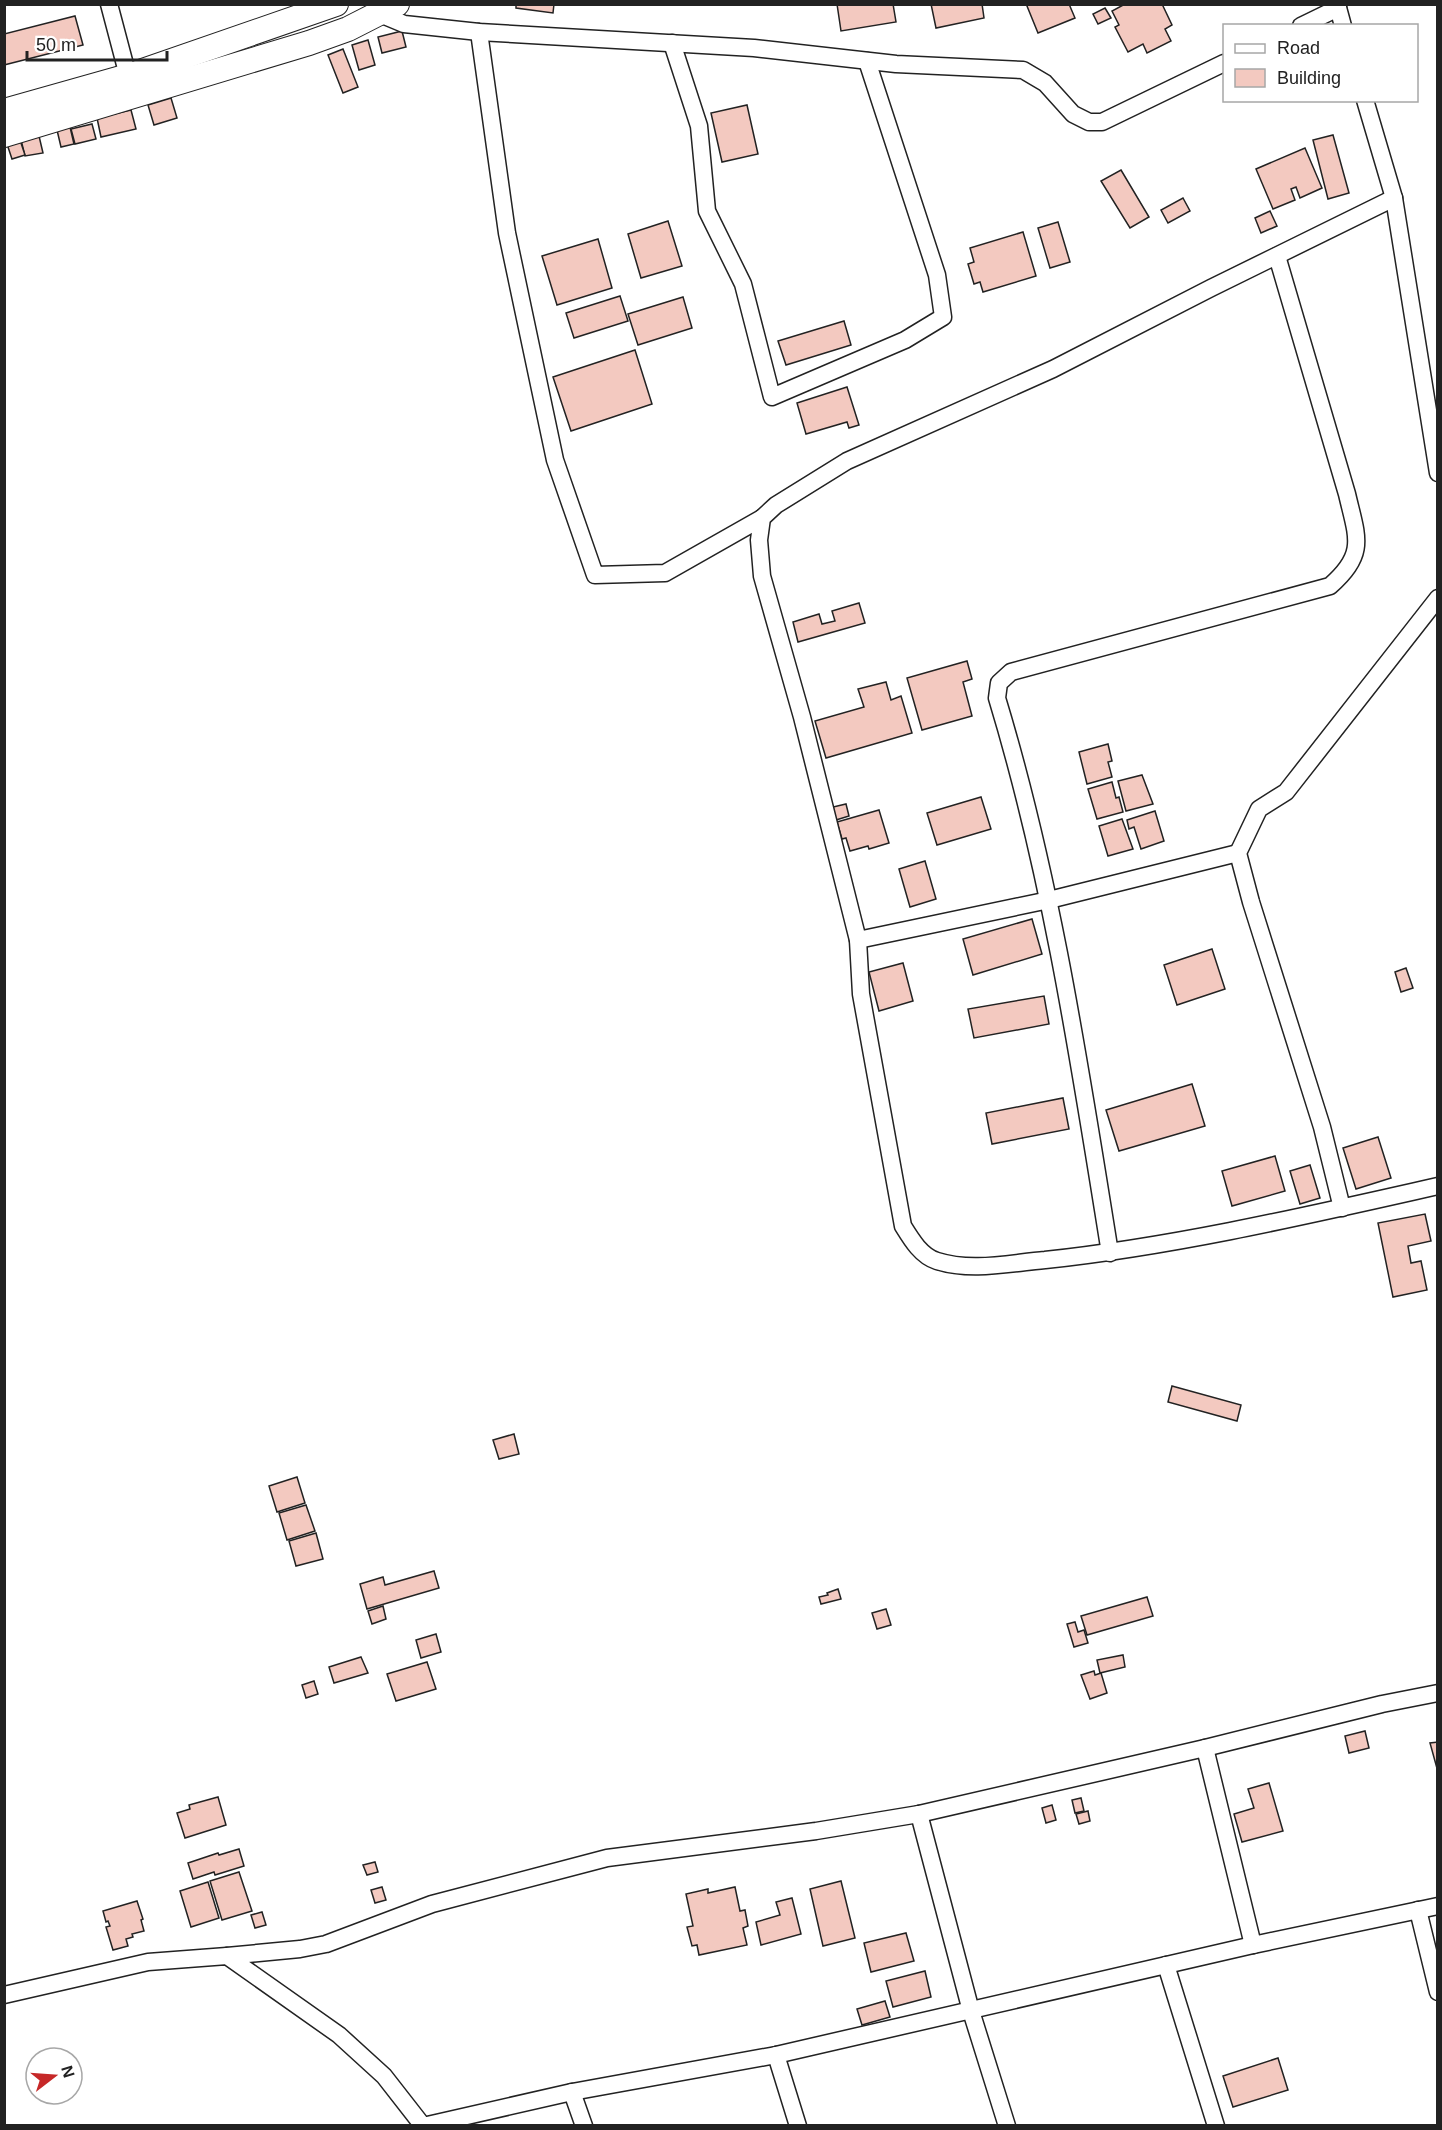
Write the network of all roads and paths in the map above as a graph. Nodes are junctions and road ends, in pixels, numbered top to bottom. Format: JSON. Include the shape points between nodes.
{"nodes":[{"id":1,"x":109,"y":4,"type":"edge"},
{"id":2,"x":336,"y":4,"type":"edge"},
{"id":3,"x":1337,"y":6,"type":"edge"},
{"id":4,"x":388,"y":9,"type":"edge"},
{"id":5,"x":1305,"y":24,"type":"edge"},
{"id":6,"x":1342,"y":24,"type":"edge"},
{"id":7,"x":479,"y":32,"type":"junction"},
{"id":8,"x":672,"y":43,"type":"junction"},
{"id":9,"x":867,"y":61,"type":"junction"},
{"id":10,"x":1223,"y":63,"type":"edge"},
{"id":11,"x":128,"y":76,"type":"junction"},
{"id":12,"x":1366,"y":102,"type":"edge"},
{"id":13,"x":4,"y":111,"type":"edge"},
{"id":14,"x":4,"y":135,"type":"edge"},
{"id":15,"x":1394,"y":198,"type":"junction"},
{"id":16,"x":1277,"y":256,"type":"junction"},
{"id":17,"x":1437,"y":473,"type":"edge"},
{"id":18,"x":762,"y":518,"type":"junction"},
{"id":19,"x":1437,"y":598,"type":"edge"},
{"id":20,"x":1238,"y":853,"type":"junction"},
{"id":21,"x":1049,"y":900,"type":"junction"},
{"id":22,"x":858,"y":940,"type":"junction"},
{"id":23,"x":1437,"y":1186,"type":"edge"},
{"id":24,"x":1342,"y":1208,"type":"junction"},
{"id":25,"x":1110,"y":1253,"type":"junction"},
{"id":26,"x":1437,"y":1693,"type":"edge"},
{"id":27,"x":1205,"y":1748,"type":"junction"},
{"id":28,"x":919,"y":1814,"type":"junction"},
{"id":29,"x":1437,"y":1906,"type":"edge"},
{"id":30,"x":1418,"y":1910,"type":"junction"},
{"id":31,"x":1253,"y":1945,"type":"junction"},
{"id":32,"x":227,"y":1956,"type":"junction"},
{"id":33,"x":1166,"y":1965,"type":"junction"},
{"id":34,"x":1437,"y":1992,"type":"edge"},
{"id":35,"x":4,"y":1995,"type":"edge"},
{"id":36,"x":971,"y":2011,"type":"junction"},
{"id":37,"x":776,"y":2055,"type":"junction"},
{"id":38,"x":572,"y":2092,"type":"junction"},
{"id":39,"x":584,"y":2126,"type":"edge"},
{"id":40,"x":798,"y":2126,"type":"edge"},
{"id":41,"x":1007,"y":2126,"type":"edge"},
{"id":42,"x":1216,"y":2126,"type":"edge"}],
"edges":[{"from":1,"to":11,"type":"street"},
{"from":2,"to":11,"type":"street"},
{"from":3,"to":5,"type":"street"},
{"from":3,"to":6,"type":"street"},
{"from":4,"to":7,"type":"street","via":[[404,24]]},
{"from":4,"to":14,"type":"street","via":[[348,29],[267,57]]},
{"from":7,"to":8,"type":"street"},
{"from":7,"to":18,"type":"street","via":[[507,233],[555,460],[595,575],[665,573]]},
{"from":8,"to":9,"type":"street"},
{"from":8,"to":9,"type":"street","via":[[699,126],[708,211],[743,284],[772,397],[905,340],[943,317],[937,275]]},
{"from":9,"to":10,"type":"street","via":[[1023,70],[1045,83],[1073,114],[1089,122],[1102,122]]},
{"from":11,"to":13,"type":"street"},
{"from":12,"to":15,"type":"street"},
{"from":15,"to":16,"type":"street"},
{"from":15,"to":17,"type":"street"},
{"from":16,"to":18,"type":"street","via":[[1053,369],[847,461]]},
{"from":16,"to":21,"type":"street","via":[[1347,494],[1357,534],[1355,557],[1346,573],[1330,586],[1011,672],[999,683],[997,699]]},
{"from":18,"to":22,"type":"street","via":[[762,576]]},
{"from":19,"to":20,"type":"street","via":[[1286,792],[1259,809]]},
{"from":20,"to":21,"type":"street"},
{"from":20,"to":24,"type":"street","via":[[1322,1127]]},
{"from":21,"to":22,"type":"street"},
{"from":21,"to":25,"type":"street"},
{"from":22,"to":25,"type":"street","via":[[861,994],[903,1226],[918,1249],[934,1261],[967,1268]]},
{"from":23,"to":24,"type":"street"},
{"from":24,"to":25,"type":"street"},
{"from":26,"to":27,"type":"street"},
{"from":27,"to":28,"type":"street"},
{"from":27,"to":31,"type":"street"},
{"from":28,"to":32,"type":"street","via":[[607,1858],[432,1904],[326,1944]]},
{"from":28,"to":36,"type":"street"},
{"from":29,"to":30,"type":"street"},
{"from":30,"to":31,"type":"street"},
{"from":30,"to":34,"type":"street"},
{"from":31,"to":33,"type":"street"},
{"from":32,"to":35,"type":"street","via":[[148,1962]]},
{"from":32,"to":38,"type":"street","via":[[339,2035],[384,2076],[423,2126]]},
{"from":33,"to":36,"type":"street"},
{"from":33,"to":42,"type":"street"},
{"from":36,"to":37,"type":"street"},
{"from":36,"to":41,"type":"street"},
{"from":37,"to":38,"type":"street"},
{"from":37,"to":40,"type":"street"},
{"from":38,"to":39,"type":"street"}]}
